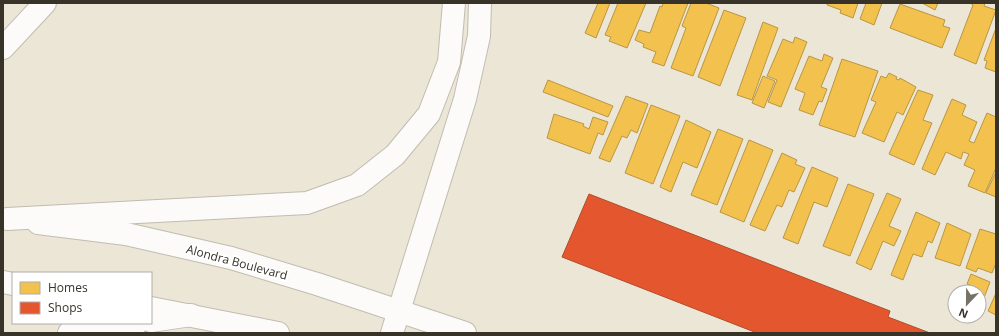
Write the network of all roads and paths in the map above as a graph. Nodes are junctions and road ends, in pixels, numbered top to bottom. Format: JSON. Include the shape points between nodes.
{"nodes":[{"id":1,"x":45,"y":3,"type":"edge"},
{"id":2,"x":454,"y":3,"type":"edge"},
{"id":3,"x":480,"y":3,"type":"edge"},
{"id":4,"x":3,"y":48,"type":"edge"},
{"id":5,"x":5,"y":219,"type":"edge"},
{"id":6,"x":152,"y":308,"type":"edge"},
{"id":7,"x":399,"y":311,"type":"junction"},
{"id":8,"x":191,"y":315,"type":"junction"},
{"id":9,"x":152,"y":321,"type":"edge"},
{"id":10,"x":130,"y":324,"type":"edge"},
{"id":11,"x":69,"y":333,"type":"edge"},
{"id":12,"x":278,"y":333,"type":"edge"},
{"id":13,"x":392,"y":333,"type":"edge"},
{"id":14,"x":465,"y":333,"type":"edge"}],
"edges":[{"from":1,"to":4,"type":"main road"},
{"from":2,"to":5,"type":"main road","via":[[449,62],[429,114],[396,155],[357,185],[307,203]]},
{"from":3,"to":7,"type":"main road","via":[[479,36],[465,99]]},
{"from":5,"to":7,"type":"main road","name":"Alondra Boulevard","via":[[126,234],[231,258]]},
{"from":6,"to":8,"type":"main road"},
{"from":7,"to":13,"type":"main road"},
{"from":7,"to":14,"type":"main road","name":"Alondra Boulevard"},
{"from":8,"to":9,"type":"main road"},
{"from":8,"to":12,"type":"main road"},
{"from":10,"to":11,"type":"main road"}]}
